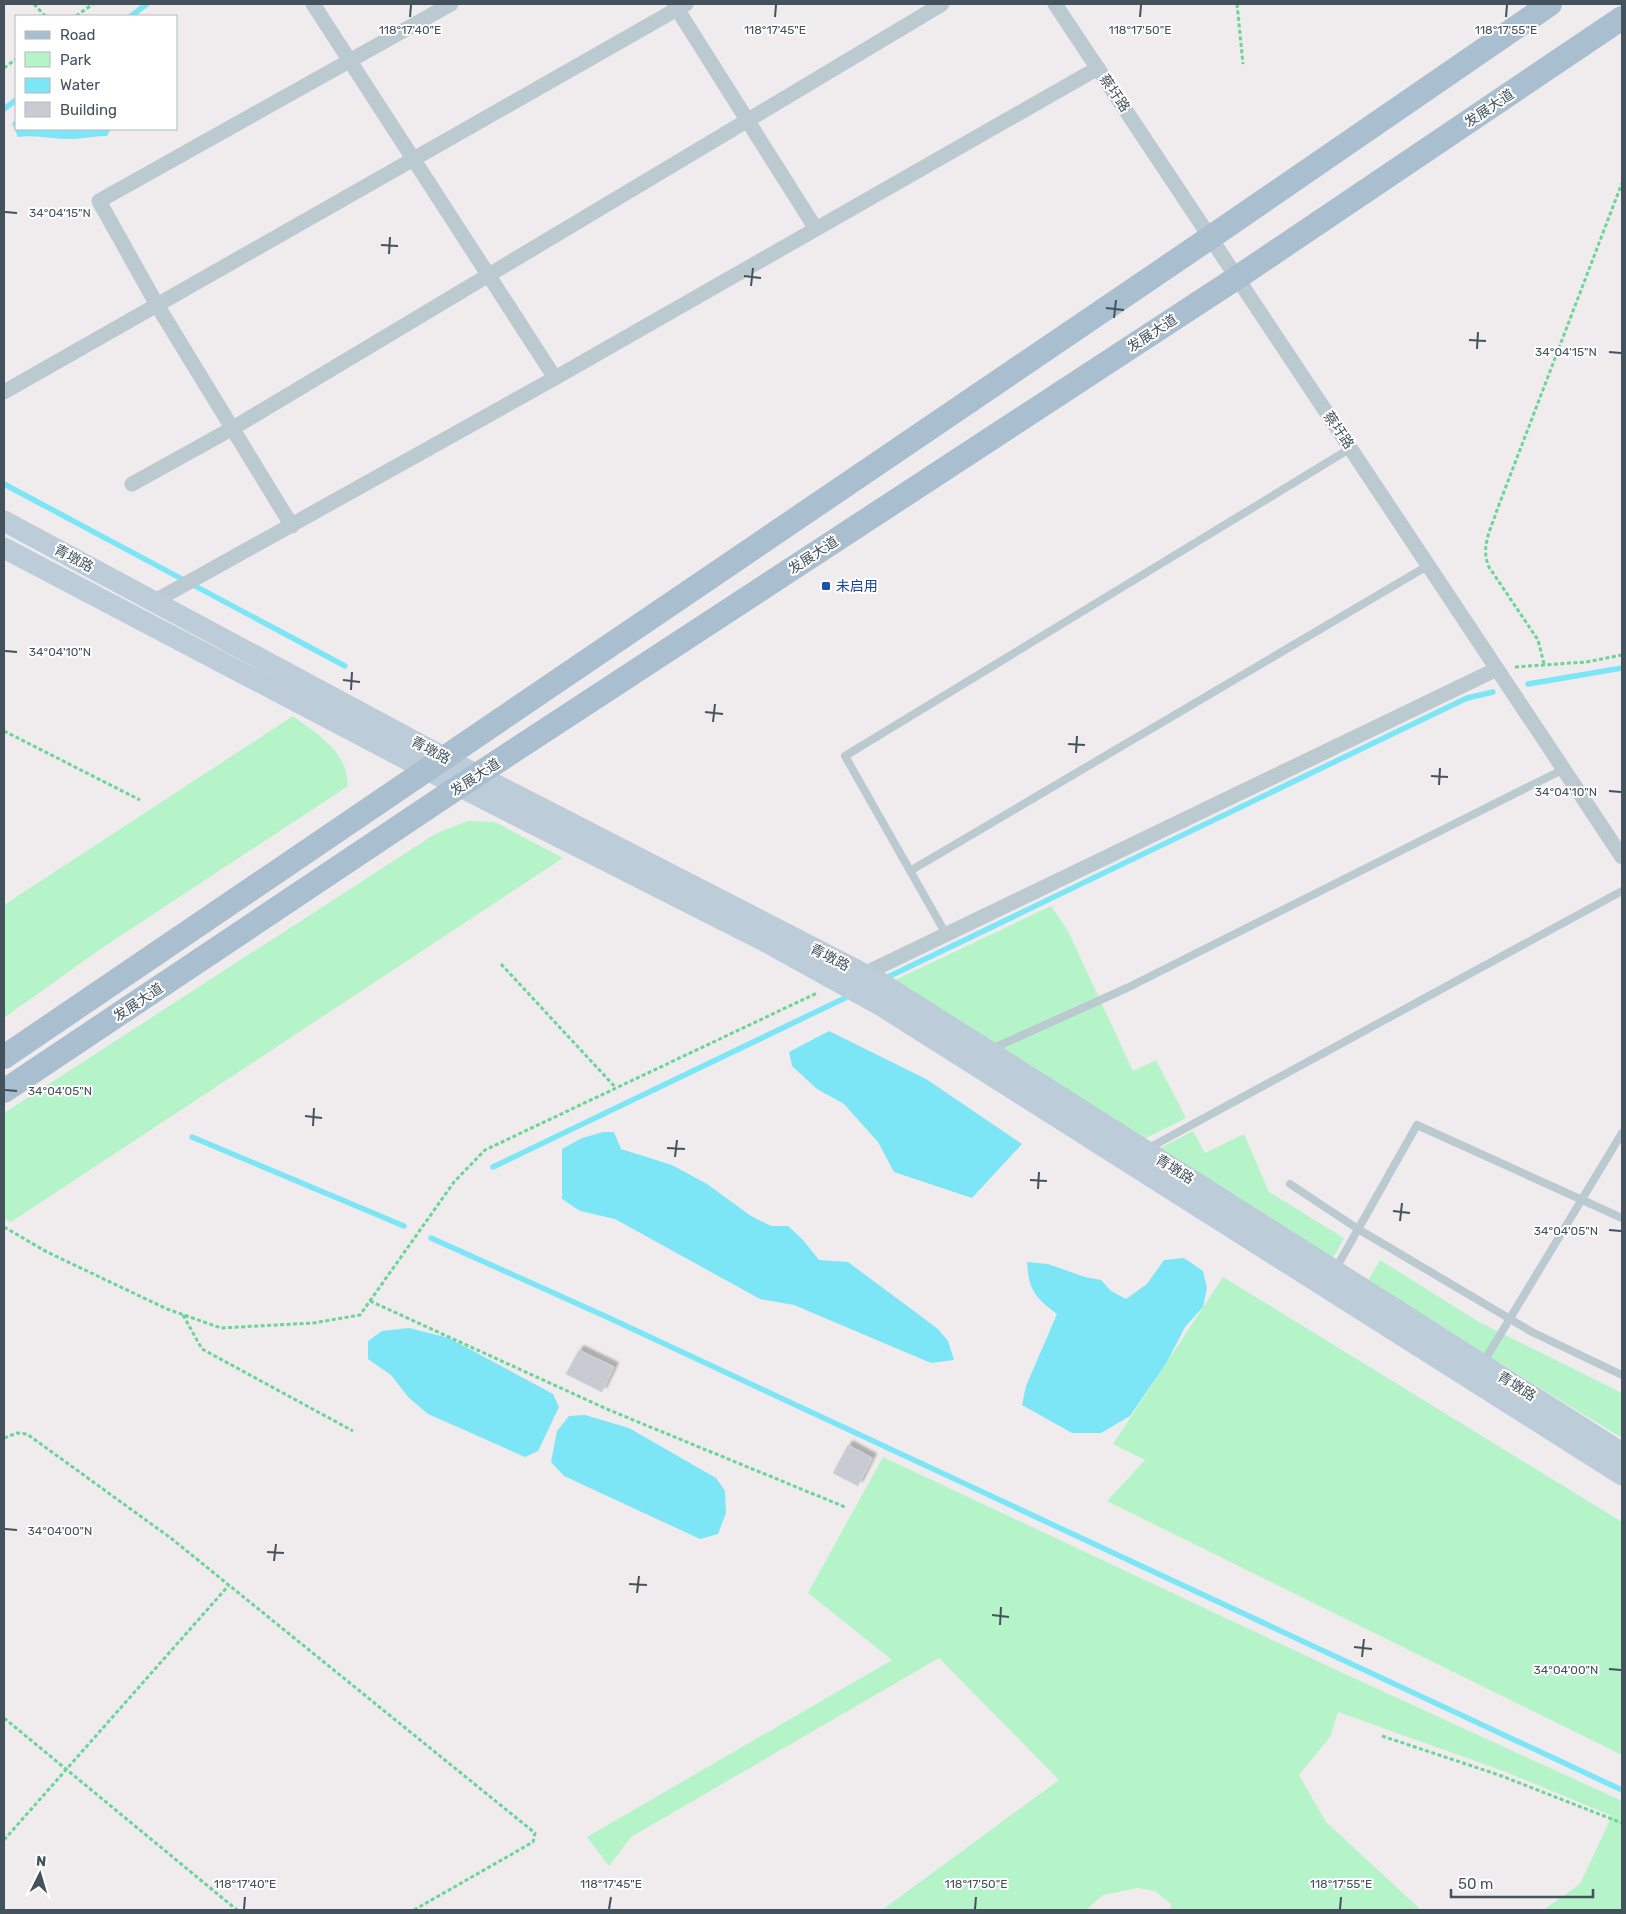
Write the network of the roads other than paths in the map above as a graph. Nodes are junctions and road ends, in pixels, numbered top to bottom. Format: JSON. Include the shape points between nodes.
{"nodes":[{"id":1,"x":314,"y":4,"type":"edge"},
{"id":2,"x":451,"y":4,"type":"edge"},
{"id":3,"x":942,"y":4,"type":"edge"},
{"id":4,"x":1055,"y":4,"type":"edge"},
{"id":5,"x":1550,"y":4,"type":"edge"},
{"id":6,"x":679,"y":5,"type":"edge"},
{"id":7,"x":1622,"y":18,"type":"edge"},
{"id":8,"x":350,"y":61,"type":"junction"},
{"id":9,"x":1098,"y":68,"type":"junction"},
{"id":10,"x":747,"y":119,"type":"junction"},
{"id":11,"x":413,"y":159,"type":"junction"},
{"id":12,"x":816,"y":229,"type":"junction"},
{"id":13,"x":1211,"y":237,"type":"junction"},
{"id":14,"x":488,"y":274,"type":"junction"},
{"id":15,"x":1238,"y":277,"type":"junction"},
{"id":16,"x":157,"y":305,"type":"junction"},
{"id":17,"x":555,"y":378,"type":"junction"},
{"id":18,"x":4,"y":392,"type":"edge"},
{"id":19,"x":233,"y":428,"type":"junction"},
{"id":20,"x":1352,"y":448,"type":"junction"},
{"id":21,"x":132,"y":484,"type":"dead end"},
{"id":22,"x":4,"y":521,"type":"edge"},
{"id":23,"x":292,"y":526,"type":"junction"},
{"id":24,"x":4,"y":548,"type":"edge"},
{"id":25,"x":1429,"y":565,"type":"junction"},
{"id":26,"x":155,"y":601,"type":"junction"},
{"id":27,"x":1497,"y":669,"type":"junction"},
{"id":28,"x":435,"y":763,"type":"junction"},
{"id":29,"x":1564,"y":769,"type":"junction"},
{"id":30,"x":469,"y":781,"type":"junction"},
{"id":31,"x":1622,"y":857,"type":"edge"},
{"id":32,"x":910,"y":871,"type":"junction"},
{"id":33,"x":1622,"y":890,"type":"edge"},
{"id":34,"x":946,"y":934,"type":"junction"},
{"id":35,"x":864,"y":974,"type":"junction"},
{"id":36,"x":991,"y":1053,"type":"junction"},
{"id":37,"x":4,"y":1057,"type":"edge"},
{"id":38,"x":4,"y":1091,"type":"edge"},
{"id":39,"x":1622,"y":1133,"type":"edge"},
{"id":40,"x":1135,"y":1156,"type":"junction"},
{"id":41,"x":1290,"y":1184,"type":"dead end"},
{"id":42,"x":1582,"y":1200,"type":"junction"},
{"id":43,"x":1622,"y":1218,"type":"edge"},
{"id":44,"x":1358,"y":1229,"type":"junction"},
{"id":45,"x":1330,"y":1279,"type":"junction"},
{"id":46,"x":1510,"y":1319,"type":"junction"},
{"id":47,"x":1477,"y":1372,"type":"junction"},
{"id":48,"x":1622,"y":1375,"type":"edge"},
{"id":49,"x":1622,"y":1453,"type":"edge"},
{"id":50,"x":1622,"y":1475,"type":"edge"}],
"edges":[{"from":1,"to":8,"type":"street"},
{"from":2,"to":8,"type":"street"},
{"from":3,"to":10,"type":"street"},
{"from":4,"to":9,"type":"street","name":"蔡圩路"},
{"from":5,"to":13,"type":"main road"},
{"from":6,"to":10,"type":"street"},
{"from":6,"to":11,"type":"street"},
{"from":7,"to":15,"type":"main road","name":"发展大道"},
{"from":8,"to":11,"type":"street"},
{"from":8,"to":16,"type":"street","via":[[99,201]]},
{"from":9,"to":12,"type":"street"},
{"from":9,"to":13,"type":"street","name":"蔡圩路"},
{"from":10,"to":12,"type":"street"},
{"from":10,"to":14,"type":"street"},
{"from":11,"to":14,"type":"street"},
{"from":11,"to":16,"type":"street"},
{"from":12,"to":17,"type":"street"},
{"from":13,"to":15,"type":"street","name":"蔡圩路"},
{"from":13,"to":28,"type":"main road"},
{"from":14,"to":17,"type":"street"},
{"from":14,"to":19,"type":"street"},
{"from":15,"to":20,"type":"street","name":"蔡圩路"},
{"from":15,"to":30,"type":"main road","name":"发展大道"},
{"from":16,"to":18,"type":"street"},
{"from":16,"to":19,"type":"street"},
{"from":17,"to":23,"type":"street"},
{"from":19,"to":21,"type":"street"},
{"from":19,"to":23,"type":"street"},
{"from":20,"to":25,"type":"street","name":"蔡圩路"},
{"from":20,"to":32,"type":"lane","via":[[845,756]]},
{"from":22,"to":26,"type":"main road","name":"青墩路"},
{"from":23,"to":26,"type":"street"},
{"from":24,"to":28,"type":"main road","name":"青墩路"},
{"from":25,"to":27,"type":"street","name":"蔡圩路"},
{"from":25,"to":32,"type":"lane"},
{"from":26,"to":28,"type":"main road","name":"青墩路"},
{"from":27,"to":29,"type":"street","name":"蔡圩路"},
{"from":27,"to":34,"type":"street"},
{"from":28,"to":30,"type":"main road","name":"青墩路"},
{"from":28,"to":37,"type":"main road"},
{"from":29,"to":31,"type":"street","name":"蔡圩路"},
{"from":29,"to":36,"type":"lane","via":[[1128,988],[996,1047]]},
{"from":30,"to":35,"type":"main road","name":"青墩路"},
{"from":30,"to":38,"type":"main road","name":"发展大道"},
{"from":30,"to":40,"type":"main road","name":"青墩路","via":[[880,1005]]},
{"from":32,"to":34,"type":"lane"},
{"from":33,"to":40,"type":"lane"},
{"from":34,"to":35,"type":"street"},
{"from":35,"to":36,"type":"main road","name":"青墩路"},
{"from":36,"to":40,"type":"main road","name":"青墩路"},
{"from":39,"to":42,"type":"lane"},
{"from":40,"to":45,"type":"main road","name":"青墩路"},
{"from":41,"to":44,"type":"lane"},
{"from":42,"to":43,"type":"lane"},
{"from":42,"to":44,"type":"lane","via":[[1417,1125]]},
{"from":42,"to":46,"type":"lane"},
{"from":44,"to":45,"type":"lane"},
{"from":44,"to":46,"type":"lane"},
{"from":45,"to":47,"type":"main road","name":"青墩路"},
{"from":46,"to":47,"type":"lane"},
{"from":46,"to":48,"type":"lane"},
{"from":47,"to":49,"type":"main road","name":"青墩路"},
{"from":47,"to":50,"type":"main road","name":"青墩路"}]}
